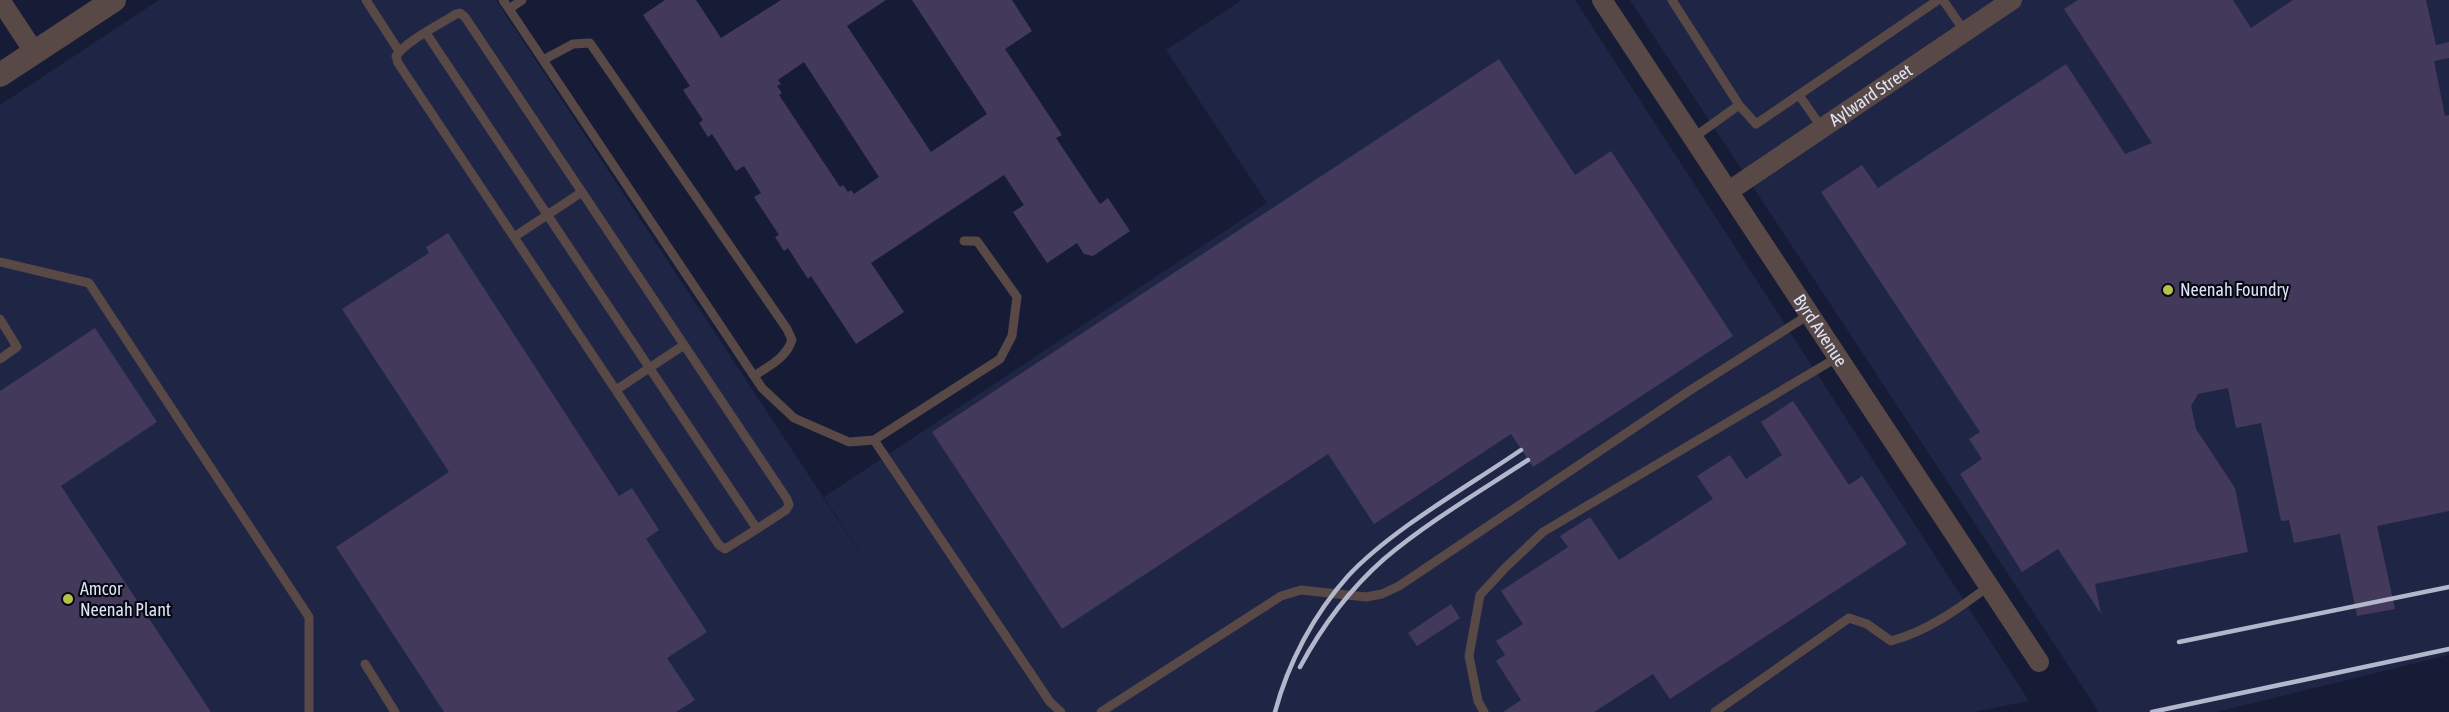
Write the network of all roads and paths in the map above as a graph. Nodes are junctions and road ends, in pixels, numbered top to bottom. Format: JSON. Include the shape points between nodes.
{"nodes":[{"id":1,"x":0,"y":0,"type":"edge"},
{"id":2,"x":114,"y":0,"type":"edge"},
{"id":3,"x":366,"y":0,"type":"edge"},
{"id":4,"x":522,"y":0,"type":"edge"},
{"id":5,"x":1602,"y":0,"type":"edge"},
{"id":6,"x":1672,"y":0,"type":"edge"},
{"id":7,"x":1940,"y":0,"type":"edge"},
{"id":8,"x":2012,"y":0,"type":"edge"},
{"id":9,"x":506,"y":4,"type":"edge"},
{"id":10,"x":1965,"y":32,"type":"junction"},
{"id":11,"x":426,"y":33,"type":"junction"},
{"id":12,"x":399,"y":51,"type":"junction"},
{"id":13,"x":35,"y":53,"type":"junction"},
{"id":14,"x":543,"y":60,"type":"junction"},
{"id":15,"x":0,"y":75,"type":"edge"},
{"id":16,"x":1799,"y":95,"type":"junction"},
{"id":17,"x":1739,"y":105,"type":"junction"},
{"id":18,"x":1822,"y":128,"type":"junction"},
{"id":19,"x":1694,"y":138,"type":"junction"},
{"id":20,"x":1729,"y":191,"type":"junction"},
{"id":21,"x":582,"y":192,"type":"junction"},
{"id":22,"x":548,"y":215,"type":"junction"},
{"id":23,"x":514,"y":237,"type":"junction"},
{"id":24,"x":964,"y":241,"type":"dead end"},
{"id":25,"x":0,"y":262,"type":"edge"},
{"id":26,"x":1810,"y":314,"type":"junction"},
{"id":27,"x":0,"y":319,"type":"edge"},
{"id":28,"x":684,"y":345,"type":"junction"},
{"id":29,"x":1838,"y":357,"type":"junction"},
{"id":30,"x":0,"y":359,"type":"edge"},
{"id":31,"x":650,"y":368,"type":"junction"},
{"id":32,"x":754,"y":375,"type":"junction"},
{"id":33,"x":616,"y":390,"type":"junction"},
{"id":34,"x":874,"y":440,"type":"junction"},
{"id":35,"x":757,"y":529,"type":"junction"},
{"id":36,"x":1989,"y":586,"type":"junction"},
{"id":37,"x":2040,"y":662,"type":"dead end"},
{"id":38,"x":365,"y":664,"type":"dead end"},
{"id":39,"x":309,"y":712,"type":"edge"},
{"id":40,"x":395,"y":712,"type":"edge"},
{"id":41,"x":1061,"y":712,"type":"edge"},
{"id":42,"x":1101,"y":712,"type":"edge"},
{"id":43,"x":1484,"y":712,"type":"edge"},
{"id":44,"x":1715,"y":712,"type":"edge"}],
"edges":[{"from":1,"to":13,"type":"street"},
{"from":2,"to":13,"type":"street"},
{"from":3,"to":12,"type":"lane"},
{"from":4,"to":9,"type":"lane"},
{"from":5,"to":19,"type":"street","name":"Byrd Avenue"},
{"from":6,"to":17,"type":"lane"},
{"from":7,"to":10,"type":"lane"},
{"from":7,"to":16,"type":"lane"},
{"from":8,"to":10,"type":"street","name":"Aylward Street"},
{"from":9,"to":14,"type":"lane"},
{"from":10,"to":18,"type":"street","name":"Aylward Street"},
{"from":11,"to":12,"type":"lane"},
{"from":11,"to":21,"type":"lane","via":[[456,14],[465,17]]},
{"from":11,"to":22,"type":"lane"},
{"from":12,"to":23,"type":"lane","via":[[398,63]]},
{"from":13,"to":15,"type":"street"},
{"from":14,"to":32,"type":"lane"},
{"from":14,"to":32,"type":"lane","via":[[573,44],[590,43],[787,329],[792,340],[789,350]]},
{"from":16,"to":17,"type":"lane","via":[[1756,124]]},
{"from":16,"to":18,"type":"lane"},
{"from":17,"to":19,"type":"lane"},
{"from":18,"to":20,"type":"street","name":"Aylward Street"},
{"from":19,"to":20,"type":"street","name":"Byrd Avenue"},
{"from":20,"to":26,"type":"street","name":"Byrd Avenue"},
{"from":21,"to":22,"type":"lane"},
{"from":21,"to":28,"type":"lane"},
{"from":22,"to":23,"type":"lane"},
{"from":22,"to":31,"type":"lane"},
{"from":23,"to":33,"type":"lane"},
{"from":24,"to":34,"type":"lane","via":[[977,242],[1017,297],[1012,336],[1000,359]]},
{"from":25,"to":39,"type":"lane","via":[[89,283],[309,617]]},
{"from":26,"to":29,"type":"street","name":"Byrd Avenue"},
{"from":26,"to":42,"type":"lane","via":[[1399,586],[1366,597],[1301,590],[1281,596]]},
{"from":27,"to":30,"type":"lane","via":[[17,347]]},
{"from":28,"to":31,"type":"lane"},
{"from":28,"to":35,"type":"lane","via":[[787,499],[786,510]]},
{"from":29,"to":36,"type":"street","name":"Byrd Avenue"},
{"from":29,"to":43,"type":"lane","via":[[1543,532],[1505,568],[1480,596],[1469,656]]},
{"from":31,"to":33,"type":"lane"},
{"from":31,"to":35,"type":"lane"},
{"from":32,"to":34,"type":"lane","via":[[794,418],[849,442]]},
{"from":33,"to":35,"type":"lane","via":[[719,545],[724,549],[730,547]]},
{"from":34,"to":41,"type":"lane","via":[[1050,702]]},
{"from":36,"to":37,"type":"street","name":"Byrd Avenue"},
{"from":36,"to":44,"type":"lane","via":[[1912,635],[1891,641],[1867,624],[1849,618]]},
{"from":38,"to":40,"type":"lane"}]}
